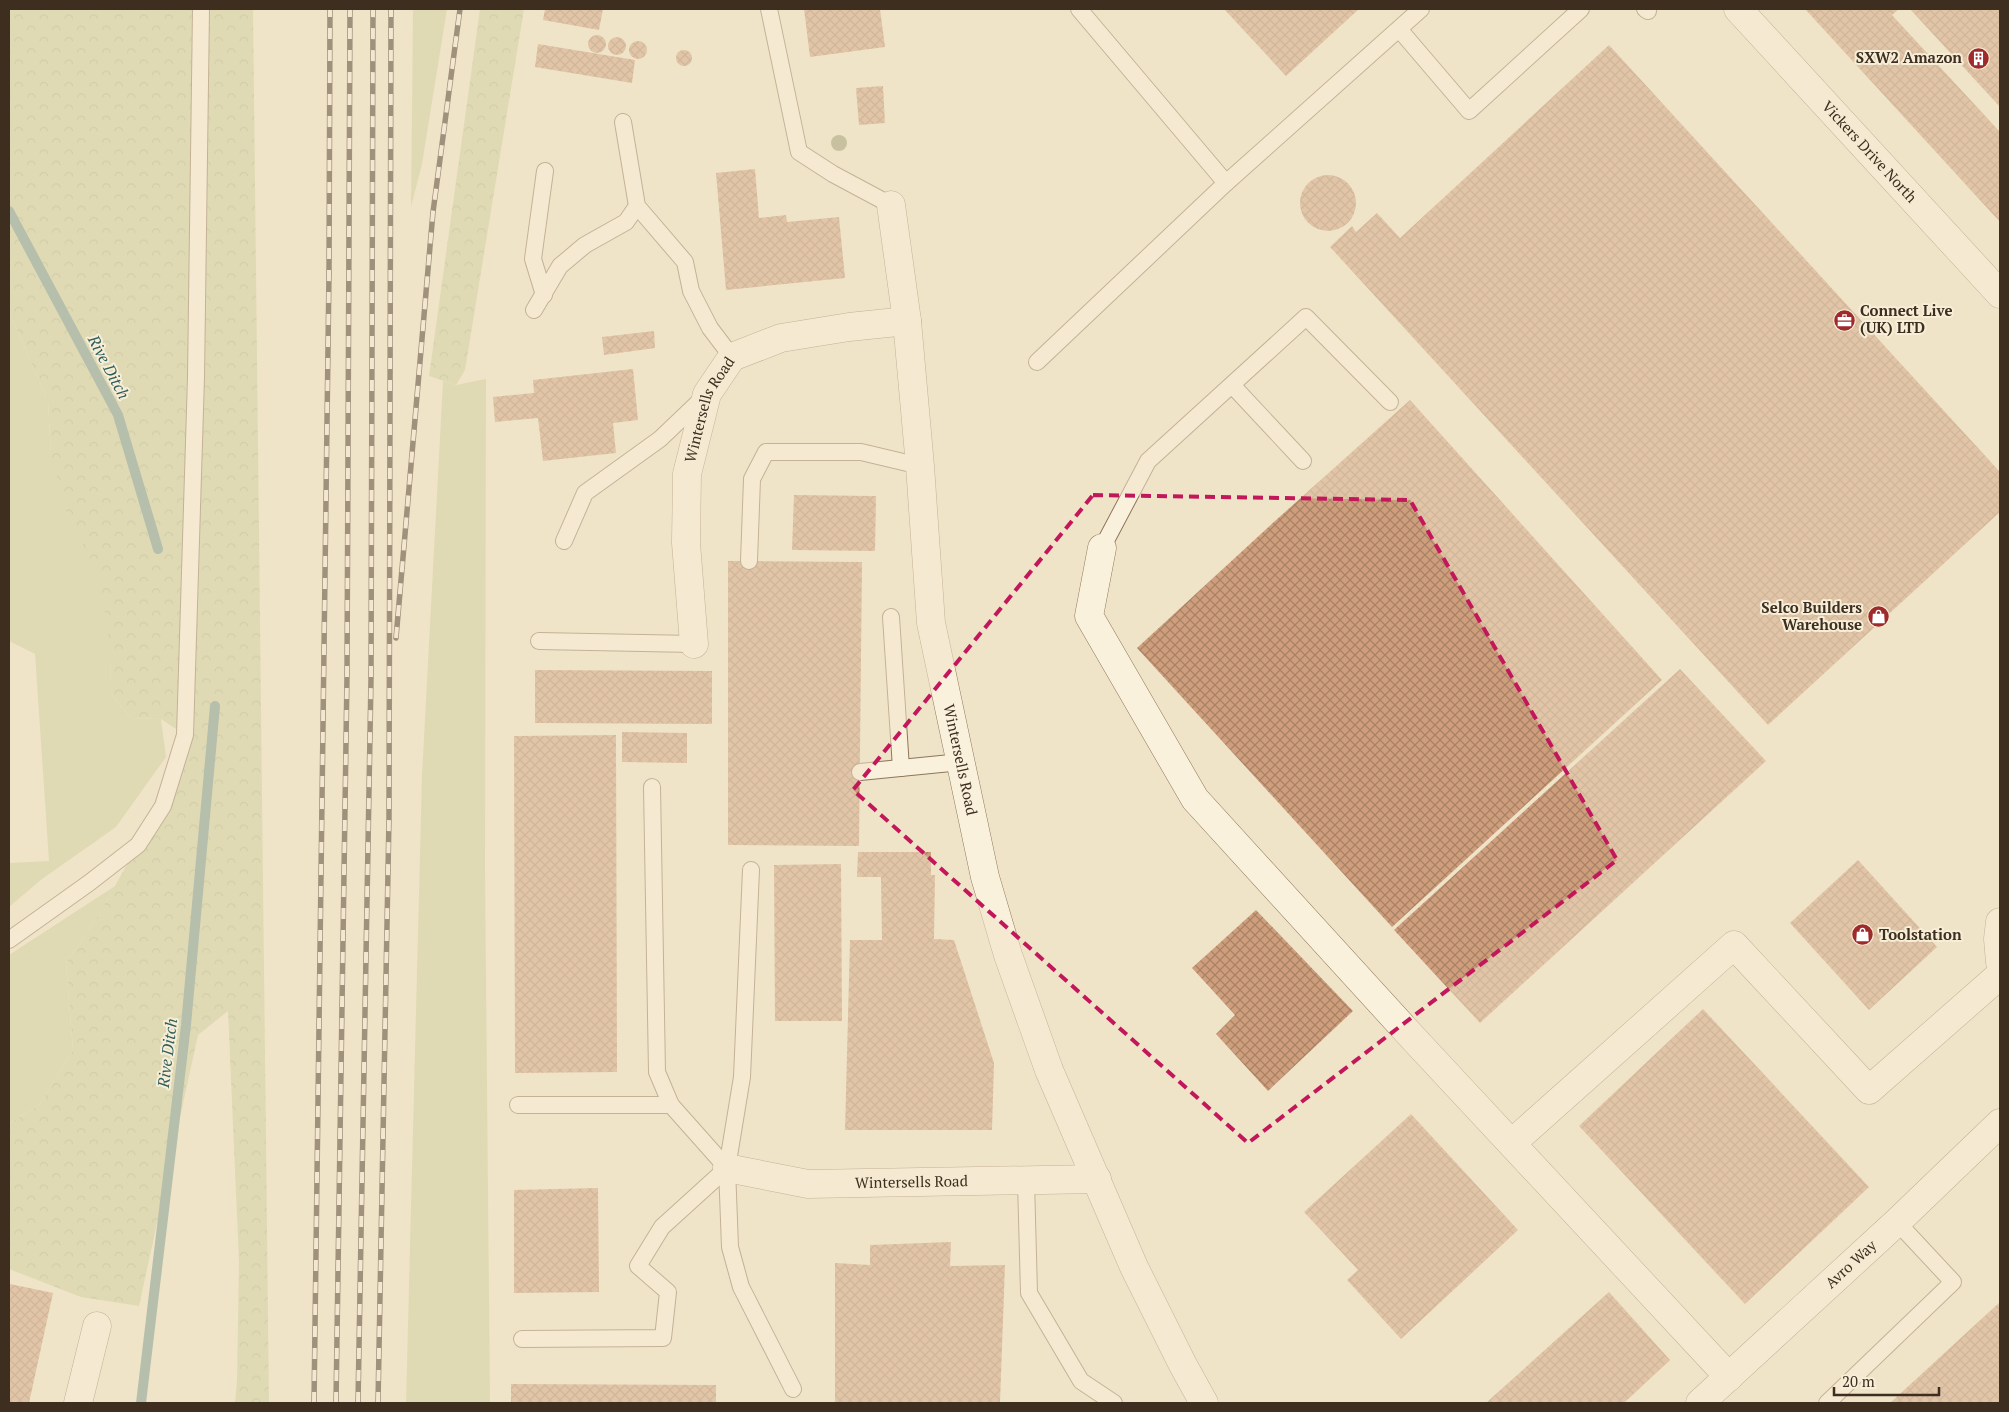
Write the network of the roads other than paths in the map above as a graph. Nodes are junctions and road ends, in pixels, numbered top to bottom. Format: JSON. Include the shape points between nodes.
{"nodes":[{"id":1,"x":201,"y":9,"type":"edge"},
{"id":2,"x":769,"y":9,"type":"edge"},
{"id":3,"x":1079,"y":9,"type":"edge"},
{"id":4,"x":1421,"y":9,"type":"edge"},
{"id":5,"x":1581,"y":9,"type":"edge"},
{"id":6,"x":1738,"y":9,"type":"edge"},
{"id":7,"x":1399,"y":29,"type":"junction"},
{"id":8,"x":623,"y":122,"type":"dead end"},
{"id":9,"x":545,"y":171,"type":"dead end"},
{"id":10,"x":1226,"y":183,"type":"junction"},
{"id":11,"x":891,"y":205,"type":"joint"},
{"id":12,"x":638,"y":206,"type":"junction"},
{"id":13,"x":544,"y":294,"type":"junction"},
{"id":14,"x":2000,"y":294,"type":"edge"},
{"id":15,"x":534,"y":310,"type":"dead end"},
{"id":16,"x":907,"y":321,"type":"junction"},
{"id":17,"x":732,"y":357,"type":"junction"},
{"id":18,"x":1037,"y":362,"type":"dead end"},
{"id":19,"x":1232,"y":384,"type":"junction"},
{"id":20,"x":707,"y":394,"type":"junction"},
{"id":21,"x":1390,"y":402,"type":"dead end"},
{"id":22,"x":1303,"y":461,"type":"dead end"},
{"id":23,"x":920,"y":466,"type":"junction"},
{"id":24,"x":564,"y":541,"type":"dead end"},
{"id":25,"x":1102,"y":548,"type":"joint"},
{"id":26,"x":749,"y":561,"type":"dead end"},
{"id":27,"x":891,"y":616,"type":"dead end"},
{"id":28,"x":539,"y":641,"type":"dead end"},
{"id":29,"x":694,"y":644,"type":"joint"},
{"id":30,"x":961,"y":762,"type":"junction"},
{"id":31,"x":901,"y":768,"type":"junction"},
{"id":32,"x":860,"y":772,"type":"dead end"},
{"id":33,"x":652,"y":787,"type":"dead end"},
{"id":34,"x":751,"y":870,"type":"dead end"},
{"id":35,"x":2000,"y":922,"type":"edge"},
{"id":36,"x":9,"y":940,"type":"edge"},
{"id":37,"x":2000,"y":962,"type":"edge"},
{"id":38,"x":2000,"y":975,"type":"edge"},
{"id":39,"x":518,"y":1105,"type":"dead end"},
{"id":40,"x":670,"y":1105,"type":"junction"},
{"id":41,"x":2000,"y":1123,"type":"edge"},
{"id":42,"x":1512,"y":1142,"type":"junction"},
{"id":43,"x":727,"y":1168,"type":"junction"},
{"id":44,"x":1026,"y":1180,"type":"junction"},
{"id":45,"x":1097,"y":1180,"type":"junction"},
{"id":46,"x":1897,"y":1222,"type":"junction"},
{"id":47,"x":97,"y":1326,"type":"dead end"},
{"id":48,"x":522,"y":1339,"type":"dead end"},
{"id":49,"x":1728,"y":1377,"type":"junction"},
{"id":50,"x":793,"y":1389,"type":"dead end"},
{"id":51,"x":78,"y":1403,"type":"edge"},
{"id":52,"x":1114,"y":1403,"type":"edge"},
{"id":53,"x":1204,"y":1403,"type":"edge"},
{"id":54,"x":1700,"y":1403,"type":"edge"},
{"id":55,"x":1828,"y":1403,"type":"edge"}],
"edges":[{"from":1,"to":36,"type":"lane","via":[[196,377],[185,735],[163,806],[138,845]]},
{"from":2,"to":11,"type":"lane","via":[[799,152]]},
{"from":3,"to":10,"type":"lane"},
{"from":4,"to":7,"type":"lane"},
{"from":5,"to":7,"type":"lane","via":[[1469,111]]},
{"from":6,"to":14,"type":"street","name":"Vickers Drive North"},
{"from":7,"to":10,"type":"lane"},
{"from":8,"to":12,"type":"lane"},
{"from":9,"to":13,"type":"lane","via":[[533,259]]},
{"from":10,"to":18,"type":"lane"},
{"from":11,"to":16,"type":"street","name":"Wintersells Road"},
{"from":12,"to":13,"type":"lane","via":[[626,222],[585,245],[560,266]]},
{"from":12,"to":17,"type":"lane","via":[[685,262],[691,291],[710,328]]},
{"from":13,"to":15,"type":"lane"},
{"from":16,"to":17,"type":"street","name":"Wintersells Road","via":[[781,338]]},
{"from":16,"to":23,"type":"street","name":"Wintersells Road"},
{"from":17,"to":20,"type":"street","name":"Wintersells Road"},
{"from":19,"to":21,"type":"lane","via":[[1306,317]]},
{"from":19,"to":22,"type":"lane"},
{"from":19,"to":25,"type":"lane","via":[[1148,460]]},
{"from":20,"to":24,"type":"lane","via":[[660,439],[585,493]]},
{"from":20,"to":29,"type":"street","name":"Wintersells Road","via":[[687,474],[686,543]]},
{"from":23,"to":26,"type":"lane","via":[[862,452],[766,452],[752,479]]},
{"from":23,"to":30,"type":"street","name":"Wintersells Road","via":[[931,623]]},
{"from":25,"to":42,"type":"street","via":[[1089,616],[1195,799]]},
{"from":27,"to":31,"type":"lane"},
{"from":28,"to":29,"type":"lane"},
{"from":30,"to":31,"type":"lane"},
{"from":30,"to":45,"type":"street","name":"Wintersells Road","via":[[985,877],[1008,955],[1049,1070]]},
{"from":31,"to":32,"type":"lane"},
{"from":33,"to":40,"type":"lane","via":[[657,1072]]},
{"from":34,"to":43,"type":"lane","via":[[742,1077]]},
{"from":35,"to":37,"type":"street"},
{"from":38,"to":42,"type":"street","via":[[1869,1090],[1734,945]]},
{"from":39,"to":40,"type":"lane"},
{"from":40,"to":43,"type":"lane"},
{"from":41,"to":46,"type":"street","name":"Avro Way"},
{"from":42,"to":49,"type":"street"},
{"from":43,"to":44,"type":"street","name":"Wintersells Road","via":[[808,1184]]},
{"from":43,"to":48,"type":"lane","via":[[662,1227],[638,1266],[668,1292],[663,1338]]},
{"from":43,"to":50,"type":"lane","via":[[730,1247],[741,1287]]},
{"from":44,"to":45,"type":"street","name":"Wintersells Road"},
{"from":44,"to":52,"type":"lane","via":[[1029,1293],[1081,1381]]},
{"from":45,"to":53,"type":"street","name":"Wintersells Road","via":[[1134,1267]]},
{"from":46,"to":49,"type":"street","name":"Avro Way"},
{"from":46,"to":55,"type":"lane","via":[[1953,1282]]},
{"from":47,"to":51,"type":"street"},
{"from":49,"to":54,"type":"street","name":"Avro Way"}]}
